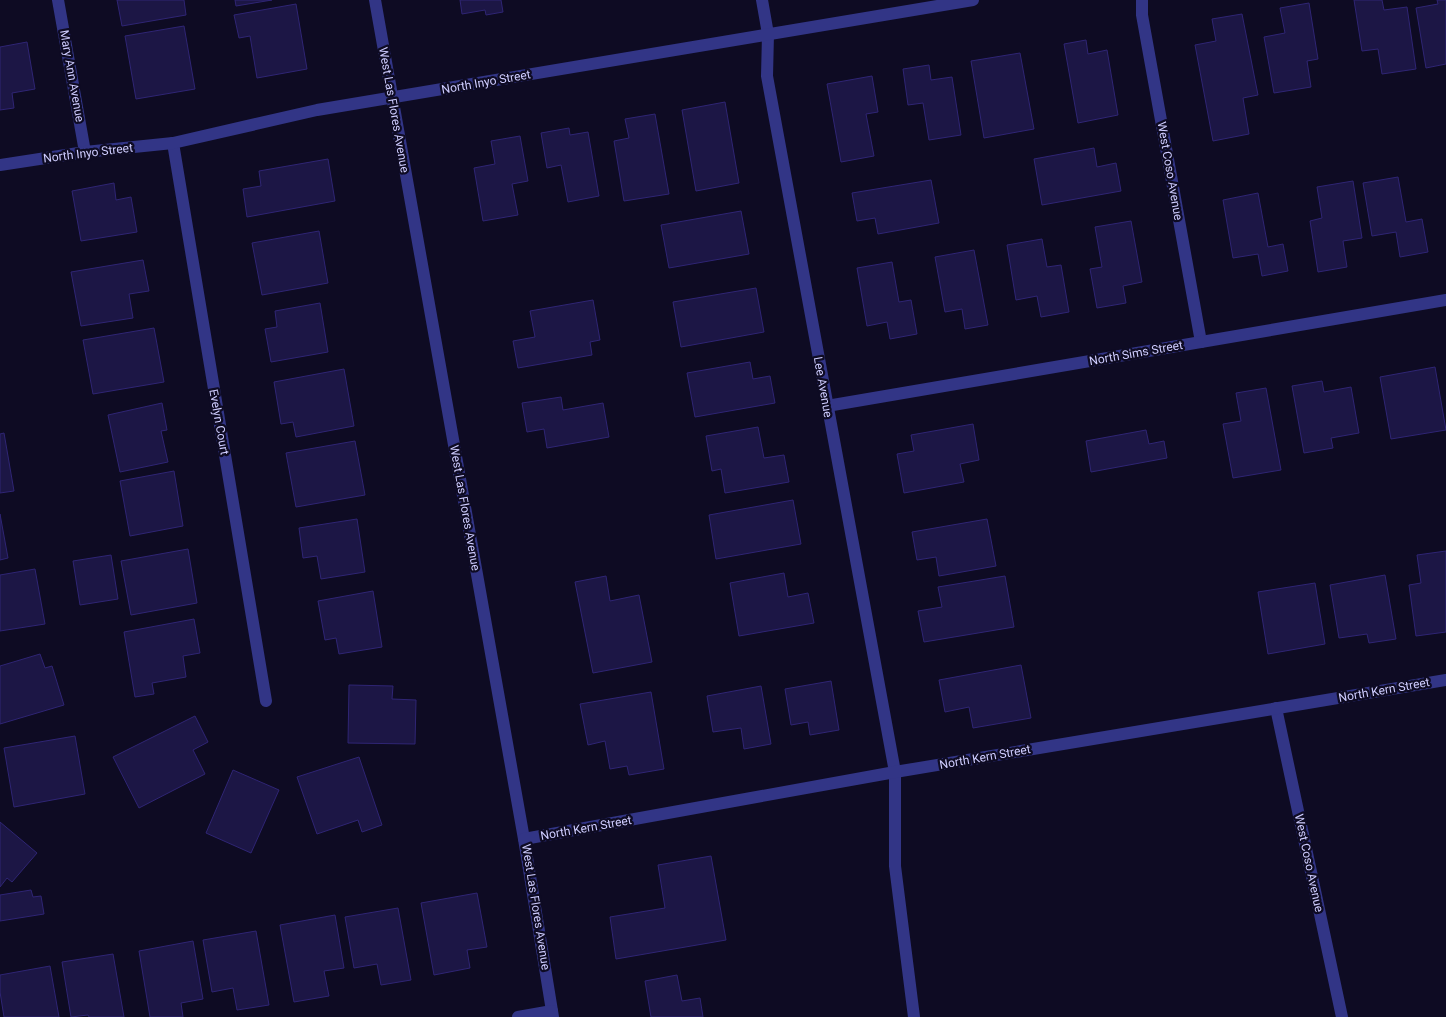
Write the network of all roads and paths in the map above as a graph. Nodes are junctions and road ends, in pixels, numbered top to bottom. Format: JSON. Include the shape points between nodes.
{"nodes":[{"id":1,"x":58,"y":0,"type":"edge"},
{"id":2,"x":375,"y":0,"type":"edge"},
{"id":3,"x":762,"y":0,"type":"edge"},
{"id":4,"x":973,"y":0,"type":"edge"},
{"id":5,"x":1142,"y":0,"type":"edge"},
{"id":6,"x":768,"y":34,"type":"junction"},
{"id":7,"x":392,"y":98,"type":"junction"},
{"id":8,"x":173,"y":143,"type":"junction"},
{"id":9,"x":85,"y":152,"type":"junction"},
{"id":10,"x":0,"y":165,"type":"edge"},
{"id":11,"x":1446,"y":300,"type":"edge"},
{"id":12,"x":1201,"y":342,"type":"junction"},
{"id":13,"x":827,"y":406,"type":"junction"},
{"id":14,"x":1446,"y":680,"type":"edge"},
{"id":15,"x":266,"y":701,"type":"dead end"},
{"id":16,"x":1276,"y":708,"type":"junction"},
{"id":17,"x":895,"y":772,"type":"junction"},
{"id":18,"x":524,"y":839,"type":"junction"},
{"id":19,"x":553,"y":1014,"type":"edge"},
{"id":20,"x":518,"y":1017,"type":"edge"},
{"id":21,"x":914,"y":1017,"type":"edge"},
{"id":22,"x":1342,"y":1017,"type":"edge"}],
"edges":[{"from":1,"to":9,"type":"street","name":"Mary Ann Avenue"},
{"from":2,"to":7,"type":"street","name":"West Las Flores Avenue"},
{"from":3,"to":6,"type":"street","name":"Lee Avenue"},
{"from":4,"to":6,"type":"street","name":"North Inyo Street"},
{"from":5,"to":12,"type":"street","name":"West Coso Avenue"},
{"from":6,"to":7,"type":"street","name":"North Inyo Street"},
{"from":6,"to":13,"type":"street","name":"Lee Avenue","via":[[767,76]]},
{"from":7,"to":8,"type":"street","name":"North Inyo Street","via":[[317,110]]},
{"from":7,"to":18,"type":"street","name":"West Las Flores Avenue"},
{"from":8,"to":9,"type":"street","name":"North Inyo Street"},
{"from":8,"to":15,"type":"street","name":"Evelyn Court"},
{"from":9,"to":10,"type":"street","name":"North Inyo Street"},
{"from":11,"to":12,"type":"street","name":"North Sims Street"},
{"from":12,"to":13,"type":"street","name":"North Sims Street"},
{"from":13,"to":17,"type":"street","name":"Lee Avenue"},
{"from":14,"to":16,"type":"street","name":"North Kern Street"},
{"from":16,"to":17,"type":"street","name":"North Kern Street"},
{"from":16,"to":22,"type":"street","name":"West Coso Avenue"},
{"from":17,"to":18,"type":"street","name":"North Kern Street"},
{"from":17,"to":21,"type":"street","name":"Lee Avenue","via":[[895,866]]},
{"from":18,"to":19,"type":"street","name":"West Las Flores Avenue"},
{"from":19,"to":20,"type":"street"}]}
